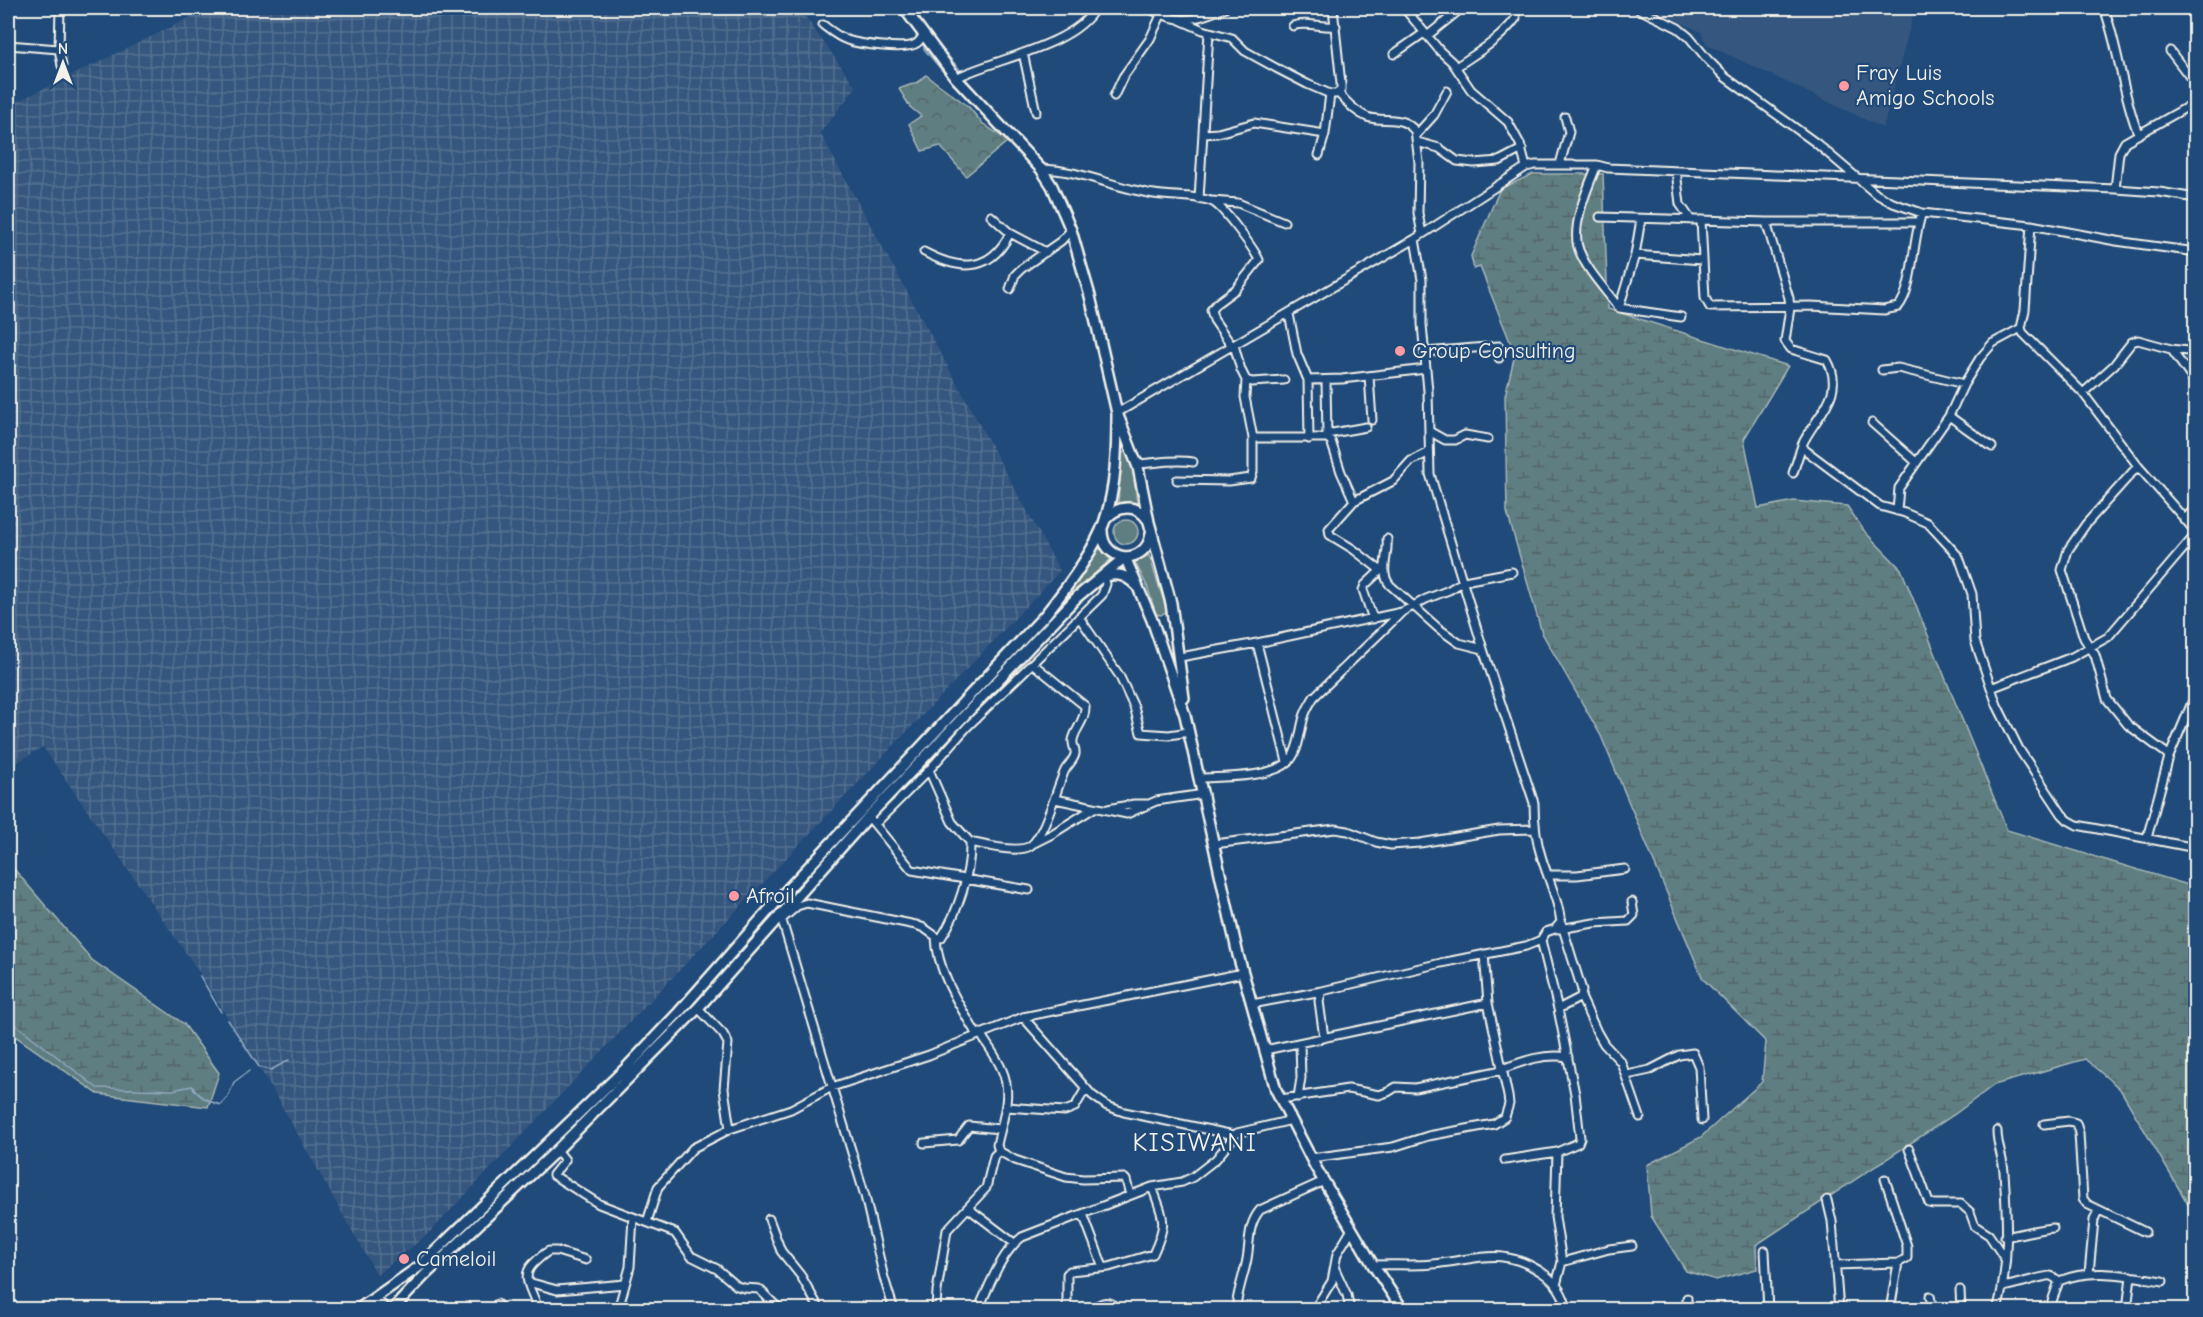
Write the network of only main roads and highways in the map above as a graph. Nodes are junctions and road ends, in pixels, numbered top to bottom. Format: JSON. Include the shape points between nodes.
{"nodes":[{"id":1,"x":904,"y":8,"type":"edge"},
{"id":2,"x":1117,"y":413,"type":"junction"},
{"id":3,"x":1104,"y":524,"type":"junction"},
{"id":4,"x":1150,"y":526,"type":"junction"},
{"id":5,"x":1125,"y":557,"type":"junction"},
{"id":6,"x":1091,"y":584,"type":"junction"},
{"id":7,"x":1140,"y":589,"type":"junction"},
{"id":8,"x":1185,"y":715,"type":"junction"},
{"id":9,"x":365,"y":1304,"type":"junction"},
{"id":10,"x":357,"y":1310,"type":"edge"},
{"id":11,"x":385,"y":1310,"type":"edge"},
{"id":12,"x":392,"y":1310,"type":"edge"},
{"id":13,"x":1403,"y":1310,"type":"edge"}],
"edges":[{"from":1,"to":2,"type":"main road","via":[[956,78],[1041,169],[1052,186],[1071,230],[1090,296]]},
{"from":2,"to":3,"type":"main road","via":[[1113,488]]},
{"from":2,"to":4,"type":"main road","via":[[1137,464]]},
{"from":3,"to":4,"type":"main road","via":[[1114,511],[1130,508],[1138,511]]},
{"from":3,"to":5,"type":"main road","via":[[1103,541],[1114,553]]},
{"from":3,"to":9,"type":"main road","via":[[1067,588],[1045,615],[626,1068],[420,1266]]},
{"from":4,"to":5,"type":"main road","via":[[1148,545],[1136,555]]},
{"from":4,"to":8,"type":"main road","via":[[1171,603]]},
{"from":5,"to":6,"type":"main road"},
{"from":5,"to":7,"type":"main road"},
{"from":6,"to":7,"type":"main road","via":[[1118,574],[1125,575]]},
{"from":6,"to":12,"type":"main road","via":[[698,1008]]},
{"from":7,"to":8,"type":"main road"},
{"from":8,"to":13,"type":"main road","via":[[1243,973],[1276,1090],[1324,1181]]},
{"from":9,"to":10,"type":"main road"},
{"from":9,"to":11,"type":"main road","via":[[378,1302]]}]}
